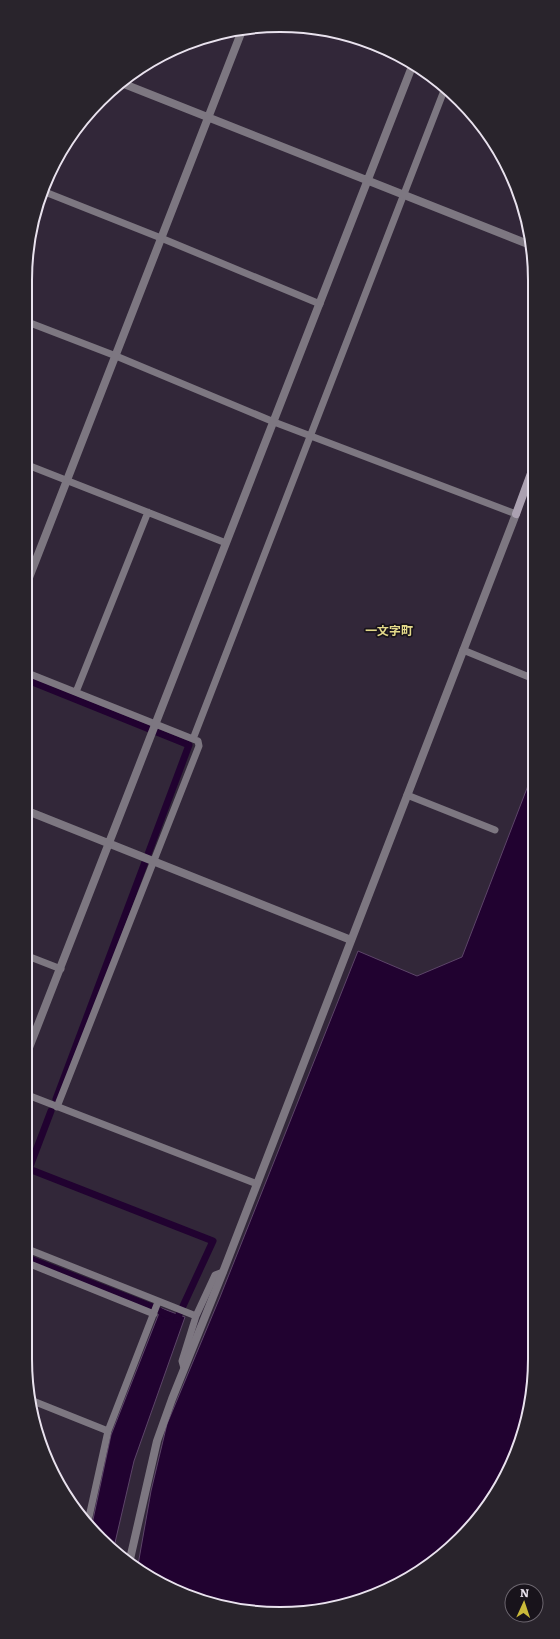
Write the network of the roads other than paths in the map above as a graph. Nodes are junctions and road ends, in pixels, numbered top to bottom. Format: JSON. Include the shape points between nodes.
{"nodes":[{"id":1,"x":240,"y":35,"type":"edge"},
{"id":2,"x":411,"y":69,"type":"edge"},
{"id":3,"x":127,"y":85,"type":"edge"},
{"id":4,"x":442,"y":93,"type":"edge"},
{"id":5,"x":208,"y":117,"type":"junction"},
{"id":6,"x":368,"y":181,"type":"junction"},
{"id":7,"x":48,"y":193,"type":"edge"},
{"id":8,"x":404,"y":195,"type":"junction"},
{"id":9,"x":161,"y":238,"type":"junction"},
{"id":10,"x":525,"y":243,"type":"edge"},
{"id":11,"x":320,"y":304,"type":"junction"},
{"id":12,"x":32,"y":324,"type":"edge"},
{"id":13,"x":116,"y":356,"type":"junction"},
{"id":14,"x":274,"y":422,"type":"junction"},
{"id":15,"x":310,"y":436,"type":"junction"},
{"id":16,"x":32,"y":467,"type":"edge"},
{"id":17,"x":68,"y":482,"type":"junction"},
{"id":18,"x":528,"y":482,"type":"edge"},
{"id":19,"x":148,"y":512,"type":"junction"},
{"id":20,"x":516,"y":514,"type":"junction"},
{"id":21,"x":226,"y":543,"type":"junction"},
{"id":22,"x":32,"y":571,"type":"edge"},
{"id":23,"x":463,"y":650,"type":"junction"},
{"id":24,"x":32,"y":675,"type":"edge"},
{"id":25,"x":528,"y":677,"type":"edge"},
{"id":26,"x":76,"y":692,"type":"junction"},
{"id":27,"x":153,"y":728,"type":"junction"},
{"id":28,"x":193,"y":739,"type":"junction"},
{"id":29,"x":407,"y":795,"type":"junction"},
{"id":30,"x":32,"y":813,"type":"edge"},
{"id":31,"x":495,"y":830,"type":"dead end"},
{"id":32,"x":109,"y":844,"type":"junction"},
{"id":33,"x":152,"y":861,"type":"junction"},
{"id":34,"x":351,"y":940,"type":"junction"},
{"id":35,"x":32,"y":958,"type":"edge"},
{"id":36,"x":60,"y":969,"type":"junction"},
{"id":37,"x":32,"y":1040,"type":"edge"},
{"id":38,"x":32,"y":1097,"type":"edge"},
{"id":39,"x":58,"y":1107,"type":"junction"},
{"id":40,"x":257,"y":1184,"type":"junction"},
{"id":41,"x":32,"y":1251,"type":"edge"},
{"id":42,"x":32,"y":1264,"type":"edge"},
{"id":43,"x":223,"y":1272,"type":"junction"},
{"id":44,"x":156,"y":1308,"type":"junction"},
{"id":45,"x":192,"y":1315,"type":"junction"},
{"id":46,"x":184,"y":1368,"type":"junction"},
{"id":47,"x":36,"y":1402,"type":"edge"},
{"id":48,"x":108,"y":1431,"type":"junction"},
{"id":49,"x":89,"y":1517,"type":"edge"},
{"id":50,"x":130,"y":1557,"type":"edge"}],
"edges":[{"from":1,"to":5,"type":"street"},
{"from":2,"to":6,"type":"street"},
{"from":3,"to":5,"type":"street"},
{"from":4,"to":8,"type":"street"},
{"from":5,"to":6,"type":"street"},
{"from":5,"to":9,"type":"street"},
{"from":6,"to":8,"type":"street"},
{"from":6,"to":11,"type":"street"},
{"from":7,"to":9,"type":"street"},
{"from":8,"to":10,"type":"street"},
{"from":8,"to":15,"type":"street"},
{"from":9,"to":11,"type":"street"},
{"from":9,"to":13,"type":"street"},
{"from":11,"to":14,"type":"street"},
{"from":12,"to":13,"type":"street"},
{"from":13,"to":14,"type":"street"},
{"from":13,"to":17,"type":"street"},
{"from":14,"to":15,"type":"street"},
{"from":14,"to":21,"type":"street"},
{"from":15,"to":20,"type":"street"},
{"from":15,"to":28,"type":"street"},
{"from":16,"to":17,"type":"street"},
{"from":17,"to":19,"type":"street"},
{"from":17,"to":22,"type":"street"},
{"from":18,"to":20,"type":"main road"},
{"from":19,"to":21,"type":"street"},
{"from":19,"to":26,"type":"street"},
{"from":20,"to":23,"type":"street"},
{"from":21,"to":27,"type":"street"},
{"from":23,"to":25,"type":"street"},
{"from":23,"to":29,"type":"street"},
{"from":24,"to":26,"type":"street"},
{"from":26,"to":27,"type":"street"},
{"from":27,"to":28,"type":"street"},
{"from":27,"to":32,"type":"street"},
{"from":28,"to":33,"type":"street","via":[[198,741],[199,746]]},
{"from":29,"to":31,"type":"street"},
{"from":29,"to":34,"type":"street"},
{"from":30,"to":32,"type":"street"},
{"from":32,"to":33,"type":"street"},
{"from":32,"to":36,"type":"street"},
{"from":33,"to":34,"type":"street"},
{"from":33,"to":39,"type":"street"},
{"from":34,"to":40,"type":"street"},
{"from":35,"to":36,"type":"street"},
{"from":36,"to":37,"type":"street"},
{"from":38,"to":39,"type":"street"},
{"from":39,"to":40,"type":"street"},
{"from":40,"to":43,"type":"street"},
{"from":41,"to":44,"type":"street"},
{"from":42,"to":44,"type":"street"},
{"from":43,"to":45,"type":"street","via":[[215,1275]]},
{"from":43,"to":46,"type":"street"},
{"from":44,"to":45,"type":"street","via":[[173,1308]]},
{"from":44,"to":48,"type":"street"},
{"from":45,"to":46,"type":"street","via":[[182,1362]]},
{"from":46,"to":50,"type":"street","via":[[157,1441]]},
{"from":47,"to":48,"type":"street"},
{"from":48,"to":49,"type":"street"}]}
